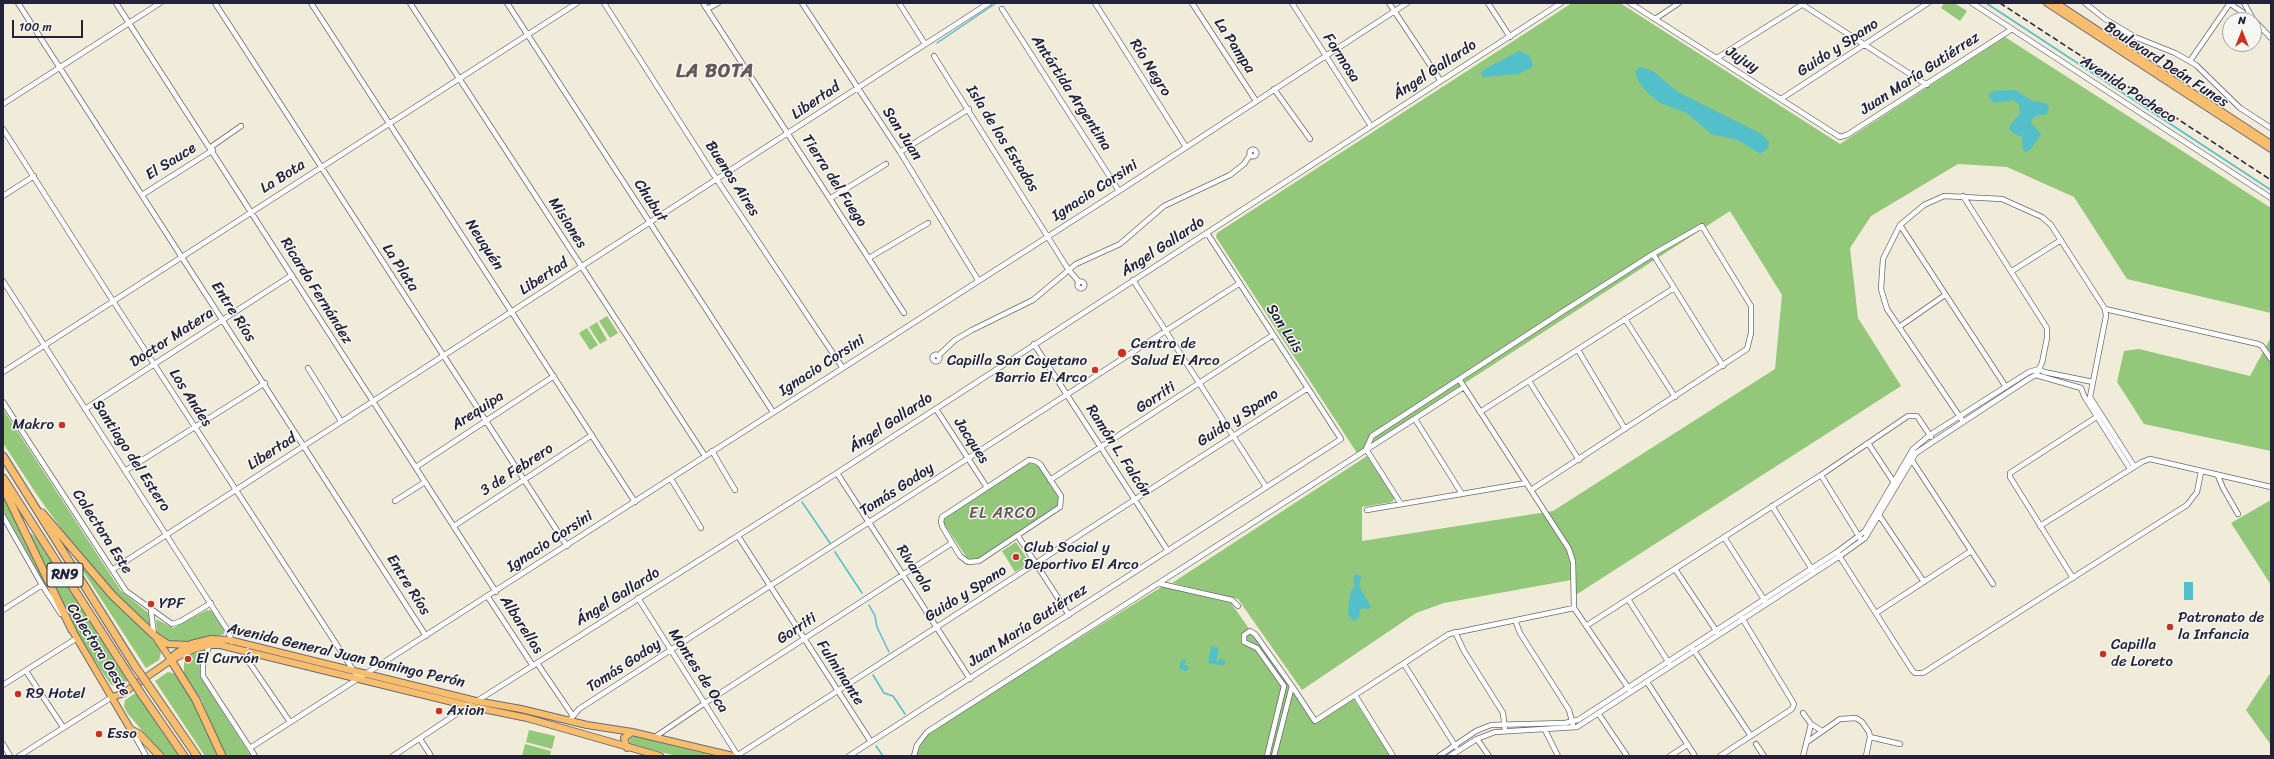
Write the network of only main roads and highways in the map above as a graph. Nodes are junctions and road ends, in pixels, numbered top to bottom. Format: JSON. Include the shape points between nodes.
{"nodes":[{"id":1,"x":2046,"y":3,"type":"edge"},
{"id":2,"x":2056,"y":3,"type":"edge"},
{"id":3,"x":2271,"y":144,"type":"edge"},
{"id":4,"x":2271,"y":149,"type":"edge"},
{"id":5,"x":3,"y":456,"type":"edge"},
{"id":6,"x":3,"y":478,"type":"edge"},
{"id":7,"x":3,"y":486,"type":"edge"},
{"id":8,"x":27,"y":496,"type":"junction"},
{"id":9,"x":72,"y":630,"type":"joint"},
{"id":10,"x":154,"y":635,"type":"junction"},
{"id":11,"x":210,"y":642,"type":"junction"},
{"id":12,"x":191,"y":644,"type":"junction"},
{"id":13,"x":232,"y":644,"type":"junction"},
{"id":14,"x":171,"y":660,"type":"junction"},
{"id":15,"x":112,"y":697,"type":"junction"},
{"id":16,"x":131,"y":730,"type":"joint"},
{"id":17,"x":632,"y":732,"type":"junction"},
{"id":18,"x":627,"y":748,"type":"junction"},
{"id":19,"x":160,"y":756,"type":"edge"},
{"id":20,"x":184,"y":756,"type":"edge"},
{"id":21,"x":197,"y":756,"type":"edge"},
{"id":22,"x":222,"y":756,"type":"edge"},
{"id":23,"x":660,"y":756,"type":"edge"},
{"id":24,"x":736,"y":756,"type":"edge"}],
"edges":[{"from":1,"to":4,"type":"main road","name":"Boulevard Deán Funes"},
{"from":2,"to":3,"type":"main road","name":"Boulevard Deán Funes"},
{"from":5,"to":8,"type":"highway","number":"RN9"},
{"from":6,"to":20,"type":"highway","number":"RN9","bridge":true},
{"from":7,"to":9,"type":"highway"},
{"from":8,"to":10,"type":"highway","via":[[113,596]]},
{"from":8,"to":21,"type":"highway","number":"RN9","bridge":true},
{"from":9,"to":15,"type":"main road","name":"Colectora Oeste"},
{"from":10,"to":12,"type":"main road","via":[[168,644]]},
{"from":10,"to":14,"type":"main road"},
{"from":11,"to":12,"type":"main road","name":"Avenida General Juan Domingo Perón"},
{"from":11,"to":13,"type":"main road","name":"Avenida General Juan Domingo Perón"},
{"from":11,"to":14,"type":"main road","name":"Avenida General Juan Domingo Perón"},
{"from":12,"to":14,"type":"main road","name":"Avenida General Juan Domingo Perón","via":[[175,654]]},
{"from":13,"to":17,"type":"main road","name":"Avenida General Juan Domingo Perón","via":[[476,701]]},
{"from":13,"to":18,"type":"main road","name":"Avenida General Juan Domingo Perón","via":[[359,679],[567,728]]},
{"from":14,"to":15,"type":"main road","via":[[122,694]]},
{"from":14,"to":22,"type":"highway","via":[[196,700]]},
{"from":15,"to":16,"type":"main road","name":"Colectora Oeste"},
{"from":16,"to":19,"type":"highway","via":[[139,734]]},
{"from":17,"to":18,"type":"main road","via":[[624,738]]},
{"from":17,"to":24,"type":"main road","name":"Avenida General Juan Domingo Perón"},
{"from":18,"to":23,"type":"main road","name":"Avenida General Juan Domingo Perón"}]}
